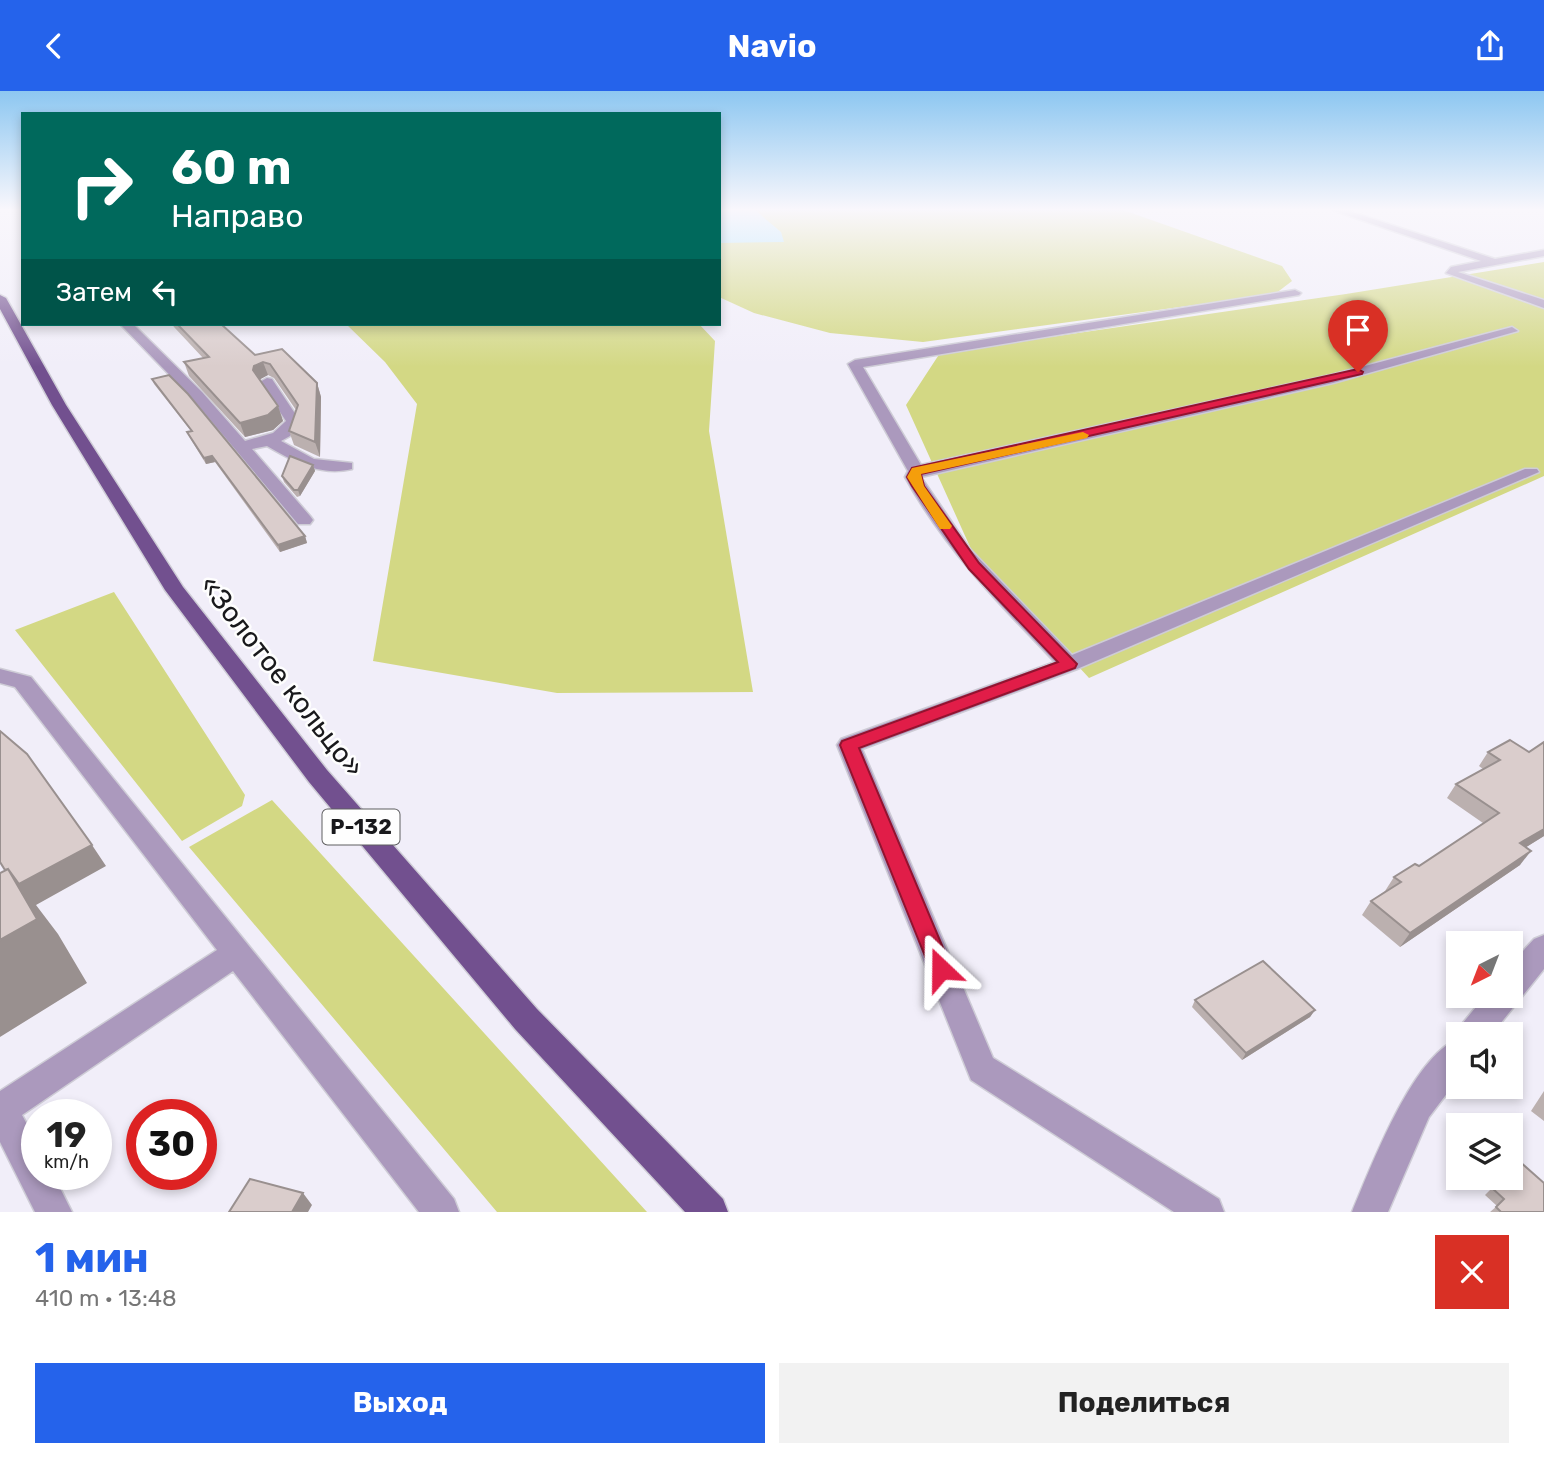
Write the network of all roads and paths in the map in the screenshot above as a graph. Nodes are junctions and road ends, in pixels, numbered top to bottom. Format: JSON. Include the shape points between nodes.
{"nodes":[{"id":1,"x":1486,"y":262,"type":"edge"},
{"id":2,"x":1295,"y":293,"type":"dead end"},
{"id":3,"x":0,"y":300,"type":"edge"},
{"id":4,"x":1544,"y":304,"type":"edge"},
{"id":5,"x":128,"y":326,"type":"edge"},
{"id":6,"x":1512,"y":331,"type":"dead end"},
{"id":7,"x":267,"y":382,"type":"edge"},
{"id":8,"x":268,"y":440,"type":"junction"},
{"id":9,"x":241,"y":447,"type":"junction"},
{"id":10,"x":346,"y":466,"type":"dead end"},
{"id":11,"x":916,"y":471,"type":"junction"},
{"id":12,"x":1531,"y":472,"type":"dead end"},
{"id":13,"x":304,"y":520,"type":"dead end"},
{"id":14,"x":1069,"y":664,"type":"junction"},
{"id":15,"x":0,"y":676,"type":"edge"},
{"id":16,"x":1544,"y":948,"type":"edge"},
{"id":17,"x":236,"y":953,"type":"junction"},
{"id":18,"x":1523,"y":972,"type":"edge"},
{"id":19,"x":1494,"y":1008,"type":"edge"},
{"id":20,"x":1483,"y":1022,"type":"edge"},
{"id":21,"x":1446,"y":1069,"type":"edge"},
{"id":22,"x":1,"y":1110,"type":"edge"},
{"id":23,"x":54,"y":1212,"type":"edge"},
{"id":24,"x":441,"y":1212,"type":"edge"},
{"id":25,"x":710,"y":1212,"type":"edge"},
{"id":26,"x":1206,"y":1212,"type":"edge"},
{"id":27,"x":1370,"y":1212,"type":"edge"}],
"edges":[{"from":1,"to":4,"type":"street","via":[[1451,273]]},
{"from":2,"to":11,"type":"street","via":[[855,364]]},
{"from":3,"to":25,"type":"main road","name":"«Золотое кольцо»","number":"Р-132","via":[[59,405],[175,590],[318,776],[526,1019]]},
{"from":5,"to":9,"type":"street"},
{"from":6,"to":11,"type":"street","via":[[1333,379]]},
{"from":7,"to":8,"type":"street","via":[[293,421],[289,431]]},
{"from":8,"to":9,"type":"street"},
{"from":8,"to":10,"type":"street","via":[[310,464]]},
{"from":9,"to":13,"type":"street"},
{"from":11,"to":14,"type":"street","via":[[913,477],[918,486],[974,566]]},
{"from":12,"to":14,"type":"street"},
{"from":14,"to":26,"type":"street","via":[[849,745],[982,1069]]},
{"from":15,"to":17,"type":"street","via":[[23,682]]},
{"from":16,"to":18,"type":"street"},
{"from":17,"to":22,"type":"street"},
{"from":17,"to":24,"type":"street"},
{"from":19,"to":20,"type":"street"},
{"from":21,"to":27,"type":"street","via":[[1417,1105]]},
{"from":22,"to":23,"type":"street"}]}
